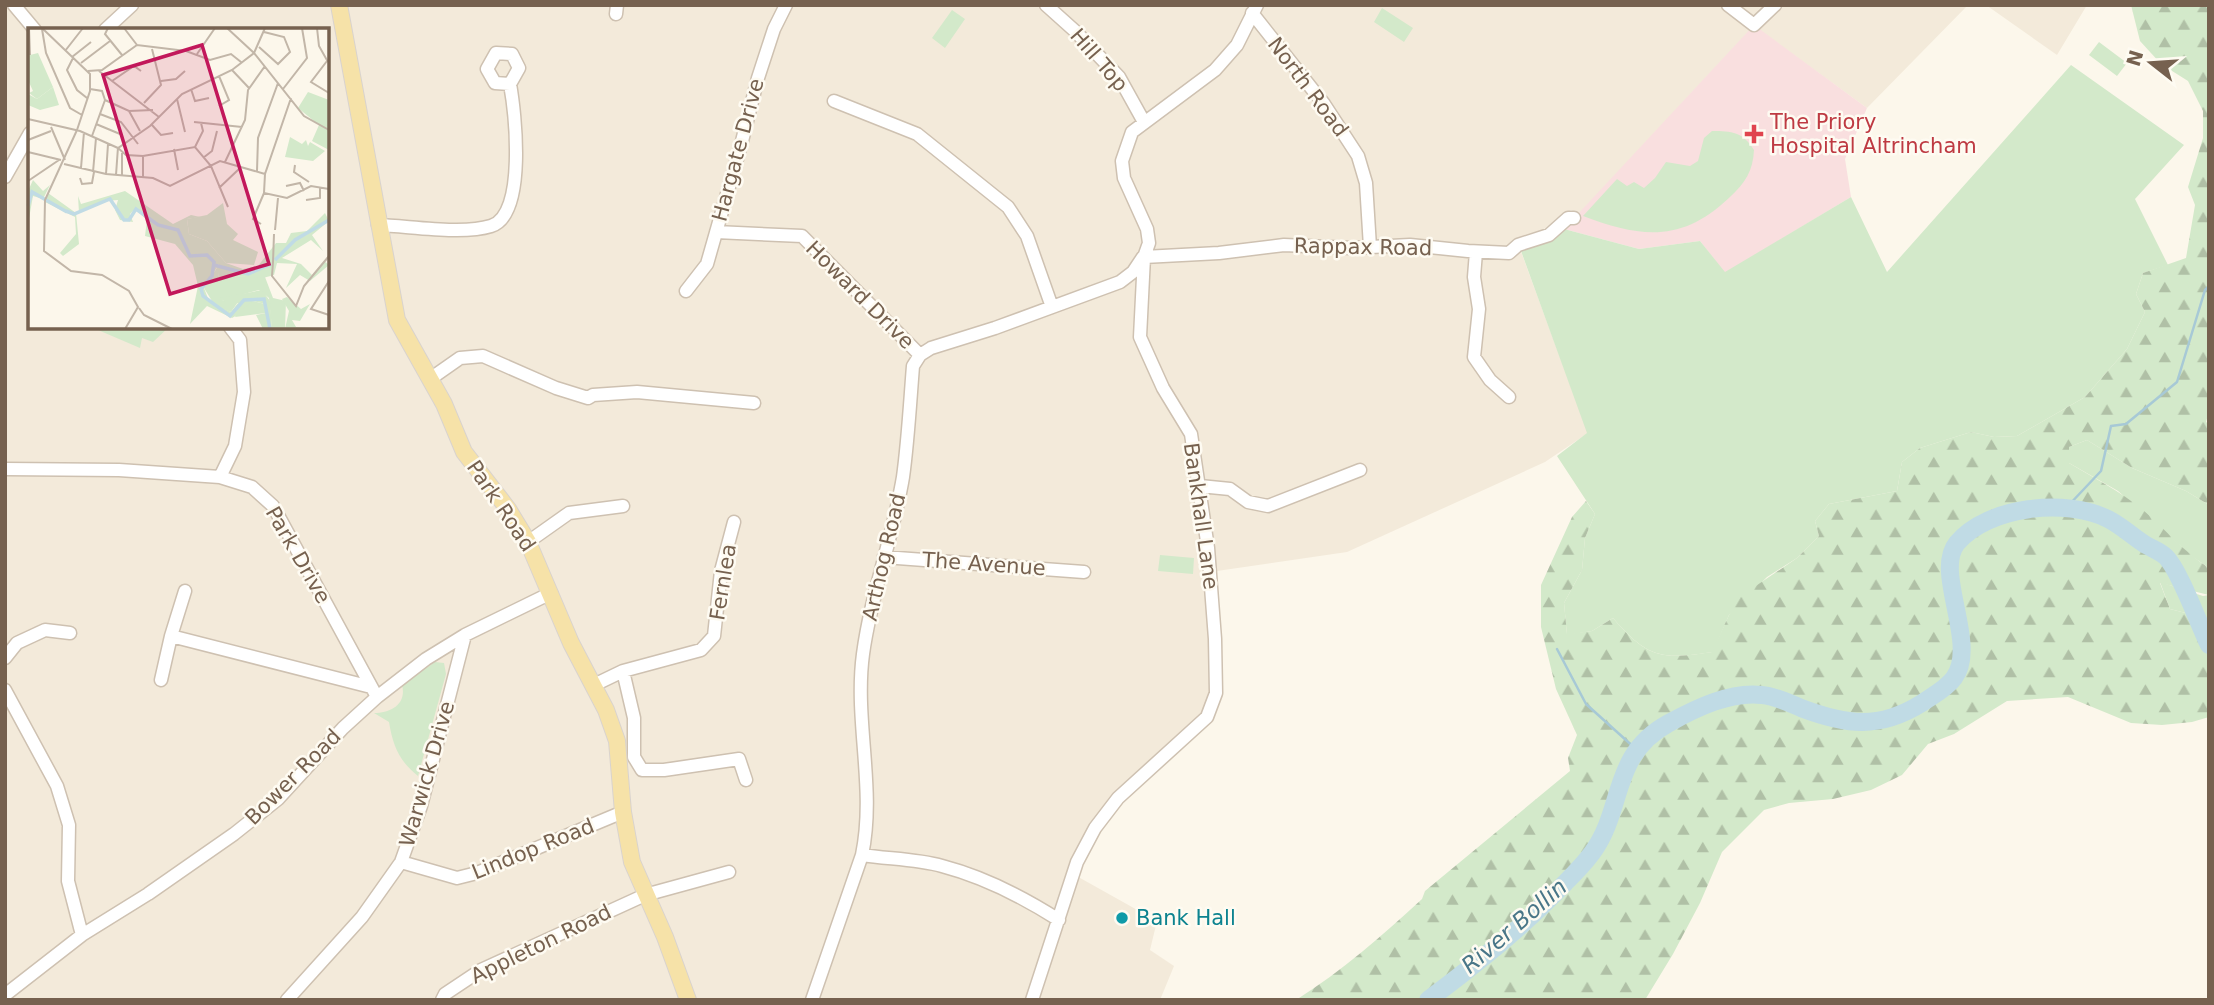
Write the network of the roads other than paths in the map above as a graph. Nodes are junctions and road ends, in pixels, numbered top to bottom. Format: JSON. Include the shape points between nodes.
{"nodes":[{"id":1,"x":14,"y":5,"type":"edge"},
{"id":2,"x":132,"y":5,"type":"edge"},
{"id":3,"x":339,"y":5,"type":"edge"},
{"id":4,"x":786,"y":5,"type":"edge"},
{"id":5,"x":1046,"y":5,"type":"edge"},
{"id":6,"x":1728,"y":5,"type":"edge"},
{"id":7,"x":1775,"y":5,"type":"edge"},
{"id":8,"x":1255,"y":9,"type":"edge"},
{"id":9,"x":33,"y":28,"type":"edge"},
{"id":10,"x":107,"y":28,"type":"edge"},
{"id":11,"x":510,"y":84,"type":"dead end"},
{"id":12,"x":834,"y":101,"type":"dead end"},
{"id":13,"x":1144,"y":121,"type":"junction"},
{"id":14,"x":28,"y":136,"type":"edge"},
{"id":15,"x":7,"y":170,"type":"edge"},
{"id":16,"x":1574,"y":218,"type":"dead end"},
{"id":17,"x":378,"y":225,"type":"junction"},
{"id":18,"x":716,"y":232,"type":"junction"},
{"id":19,"x":1370,"y":247,"type":"junction"},
{"id":20,"x":1476,"y":252,"type":"junction"},
{"id":21,"x":1144,"y":257,"type":"junction"},
{"id":22,"x":685,"y":291,"type":"dead end"},
{"id":23,"x":1052,"y":307,"type":"junction"},
{"id":24,"x":232,"y":329,"type":"edge"},
{"id":25,"x":920,"y":355,"type":"junction"},
{"id":26,"x":430,"y":379,"type":"junction"},
{"id":27,"x":1509,"y":397,"type":"dead end"},
{"id":28,"x":754,"y":403,"type":"dead end"},
{"id":29,"x":5,"y":469,"type":"edge"},
{"id":30,"x":1360,"y":470,"type":"dead end"},
{"id":31,"x":220,"y":477,"type":"junction"},
{"id":32,"x":1200,"y":486,"type":"junction"},
{"id":33,"x":623,"y":506,"type":"dead end"},
{"id":34,"x":734,"y":522,"type":"dead end"},
{"id":35,"x":528,"y":542,"type":"junction"},
{"id":36,"x":884,"y":558,"type":"junction"},
{"id":37,"x":1084,"y":572,"type":"dead end"},
{"id":38,"x":186,"y":591,"type":"dead end"},
{"id":39,"x":551,"y":593,"type":"junction"},
{"id":40,"x":70,"y":633,"type":"dead end"},
{"id":41,"x":465,"y":635,"type":"junction"},
{"id":42,"x":171,"y":636,"type":"junction"},
{"id":43,"x":5,"y":658,"type":"edge"},
{"id":44,"x":623,"y":671,"type":"junction"},
{"id":45,"x":161,"y":680,"type":"dead end"},
{"id":46,"x":594,"y":685,"type":"junction"},
{"id":47,"x":5,"y":691,"type":"edge"},
{"id":48,"x":374,"y":692,"type":"junction"},
{"id":49,"x":746,"y":780,"type":"dead end"},
{"id":50,"x":623,"y":812,"type":"junction"},
{"id":51,"x":862,"y":855,"type":"junction"},
{"id":52,"x":401,"y":862,"type":"junction"},
{"id":53,"x":729,"y":873,"type":"dead end"},
{"id":54,"x":645,"y":895,"type":"junction"},
{"id":55,"x":1059,"y":920,"type":"junction"},
{"id":56,"x":82,"y":935,"type":"junction"},
{"id":57,"x":5,"y":995,"type":"edge"},
{"id":58,"x":287,"y":1000,"type":"edge"},
{"id":59,"x":442,"y":1000,"type":"edge"},
{"id":60,"x":688,"y":1000,"type":"edge"},
{"id":61,"x":813,"y":1000,"type":"edge"},
{"id":62,"x":1032,"y":1000,"type":"edge"}],
"edges":[{"from":1,"to":9,"type":"street"},
{"from":2,"to":10,"type":"street"},
{"from":3,"to":17,"type":"main road","name":"Park Road"},
{"from":4,"to":18,"type":"street","name":"Hargate Drive","via":[[758,78]]},
{"from":5,"to":13,"type":"street","name":"Hill Top","via":[[1119,77]]},
{"from":6,"to":7,"type":"street","via":[[1754,25]]},
{"from":8,"to":13,"type":"street","name":"Bankhall Lane","via":[[1237,45],[1215,70]]},
{"from":8,"to":19,"type":"street","name":"North Road","via":[[1358,156],[1366,183]]},
{"from":11,"to":17,"type":"street","via":[[516,115],[514,181],[509,209],[495,226],[472,230]]},
{"from":12,"to":23,"type":"street","via":[[917,134],[1008,207],[1027,236]]},
{"from":13,"to":21,"type":"street","name":"Bankhall Lane","via":[[1132,132],[1122,161],[1124,178],[1147,229]]},
{"from":14,"to":15,"type":"street"},
{"from":16,"to":20,"type":"street","name":"Rappax Road","via":[[1509,253]]},
{"from":17,"to":26,"type":"main road","name":"Park Road","via":[[397,320]]},
{"from":18,"to":22,"type":"street","name":"Hargate Drive","via":[[707,264]]},
{"from":18,"to":25,"type":"street","name":"Howard Drive","via":[[802,236]]},
{"from":19,"to":20,"type":"street","name":"Rappax Road","via":[[1410,245]]},
{"from":19,"to":21,"type":"street","name":"Rappax Road","via":[[1284,245]]},
{"from":20,"to":27,"type":"street","via":[[1479,309],[1474,357]]},
{"from":21,"to":23,"type":"street","via":[[1120,282]]},
{"from":21,"to":32,"type":"street","name":"Bankhall Lane","via":[[1140,337],[1191,434]]},
{"from":23,"to":25,"type":"street"},
{"from":24,"to":31,"type":"street","via":[[240,340],[244,392],[235,446]]},
{"from":25,"to":36,"type":"street","name":"Arthog Road","via":[[913,366],[902,479]]},
{"from":26,"to":28,"type":"street","via":[[460,358],[483,356],[587,398],[637,392]]},
{"from":26,"to":35,"type":"main road","name":"Park Road","via":[[464,452]]},
{"from":29,"to":31,"type":"street","name":"Park Drive"},
{"from":30,"to":32,"type":"street","via":[[1268,506],[1248,502],[1230,489]]},
{"from":31,"to":48,"type":"street","name":"Park Drive","via":[[252,487],[273,506]]},
{"from":32,"to":55,"type":"street","name":"Bankhall Lane","via":[[1216,693],[1207,717],[1118,799],[1095,828],[1076,862]]},
{"from":33,"to":35,"type":"street","via":[[569,513]]},
{"from":34,"to":44,"type":"street","name":"Fernlea","via":[[721,571],[715,636],[701,650]]},
{"from":35,"to":39,"type":"main road","name":"Park Road"},
{"from":36,"to":37,"type":"street","name":"The Avenue"},
{"from":36,"to":51,"type":"street","name":"Arthog Road","via":[[862,673],[868,790]]},
{"from":38,"to":42,"type":"street"},
{"from":39,"to":41,"type":"street","name":"Bower Road"},
{"from":39,"to":46,"type":"main road","name":"Park Road"},
{"from":40,"to":43,"type":"street","via":[[45,630],[17,643]]},
{"from":41,"to":48,"type":"street","name":"Bower Road"},
{"from":41,"to":52,"type":"street","name":"Warwick Drive","via":[[421,806]]},
{"from":42,"to":45,"type":"street"},
{"from":42,"to":48,"type":"street"},
{"from":44,"to":46,"type":"street","name":"Fernlea"},
{"from":44,"to":49,"type":"street","via":[[634,718],[634,757],[642,770],[738,759]]},
{"from":46,"to":50,"type":"main road","name":"Park Road","via":[[617,741]]},
{"from":47,"to":56,"type":"street","via":[[57,786],[69,825],[68,881]]},
{"from":48,"to":56,"type":"street","name":"Bower Road","via":[[278,799],[148,894]]},
{"from":50,"to":52,"type":"street","name":"Lindop Road","via":[[457,878]]},
{"from":50,"to":54,"type":"main road","name":"Park Road","via":[[632,862]]},
{"from":51,"to":55,"type":"street","via":[[941,865],[1014,894]]},
{"from":51,"to":61,"type":"street","name":"Arthog Road"},
{"from":52,"to":58,"type":"street","name":"Warwick Drive","via":[[362,917]]},
{"from":53,"to":54,"type":"street","name":"Appleton Road"},
{"from":54,"to":59,"type":"street","name":"Appleton Road","via":[[481,970]]},
{"from":54,"to":60,"type":"main road","name":"Park Road"},
{"from":55,"to":62,"type":"street","name":"Bankhall Lane"},
{"from":56,"to":57,"type":"street","name":"Bower Road"}]}
